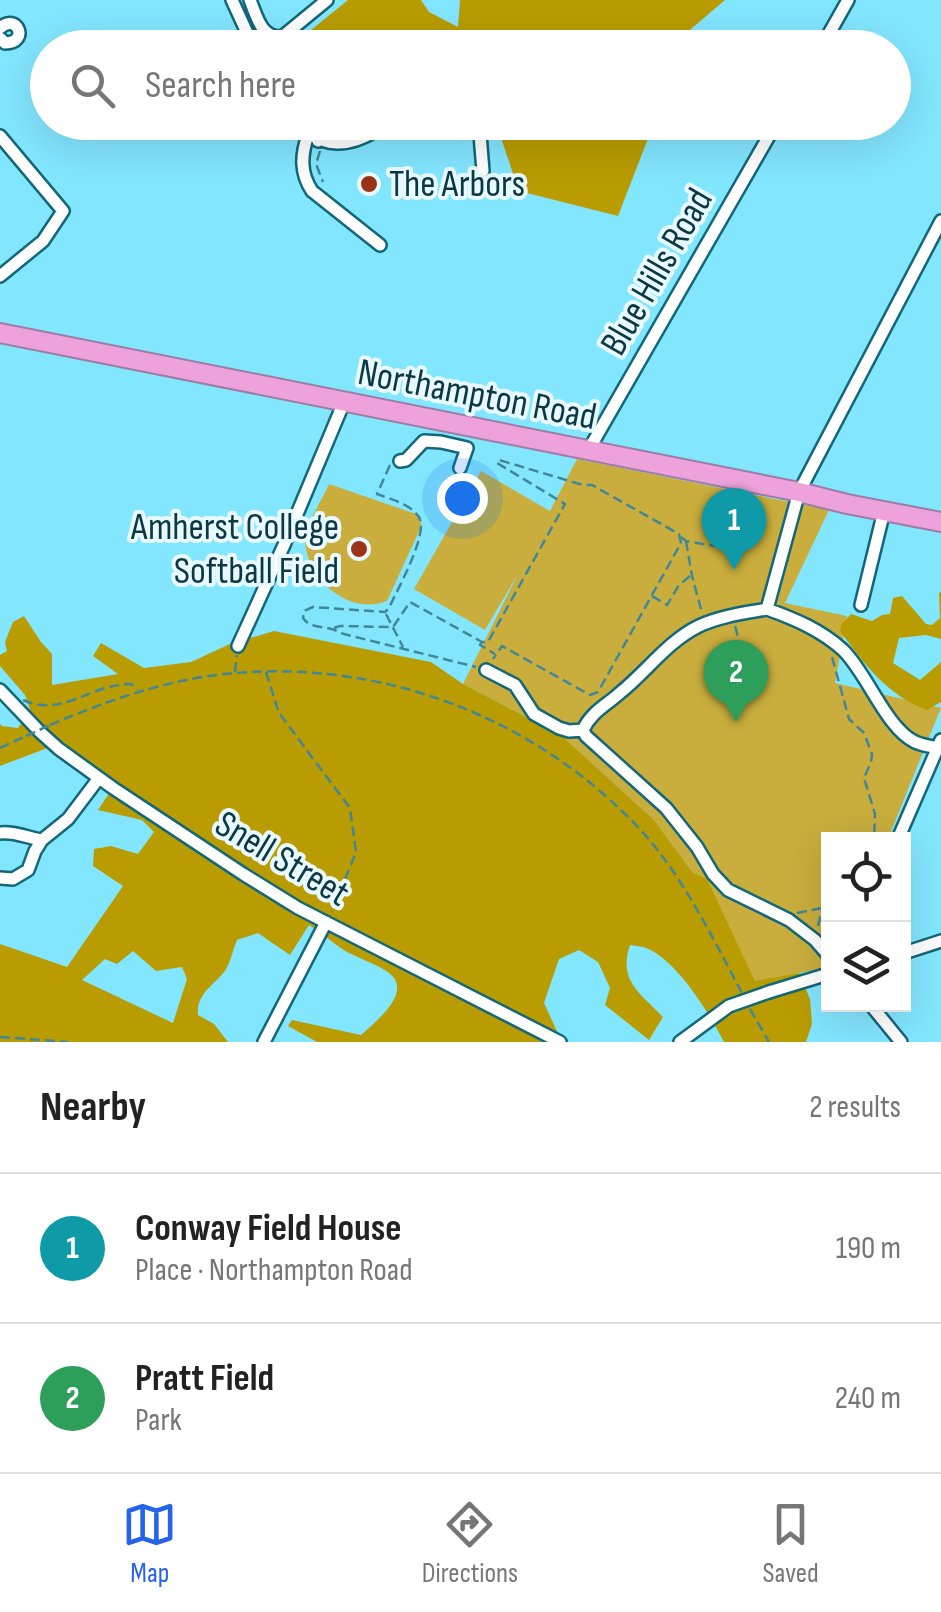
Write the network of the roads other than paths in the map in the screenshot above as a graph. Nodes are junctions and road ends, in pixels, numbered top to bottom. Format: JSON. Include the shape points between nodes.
{"nodes":[{"id":1,"x":250,"y":0,"type":"edge"},
{"id":2,"x":327,"y":0,"type":"edge"},
{"id":3,"x":848,"y":0,"type":"edge"},
{"id":4,"x":235,"y":1,"type":"edge"},
{"id":5,"x":0,"y":28,"type":"edge"},
{"id":6,"x":247,"y":30,"type":"edge"},
{"id":7,"x":263,"y":30,"type":"edge"},
{"id":8,"x":291,"y":30,"type":"edge"},
{"id":9,"x":831,"y":30,"type":"edge"},
{"id":10,"x":0,"y":39,"type":"edge"},
{"id":11,"x":0,"y":136,"type":"edge"},
{"id":12,"x":311,"y":140,"type":"edge"},
{"id":13,"x":322,"y":140,"type":"edge"},
{"id":14,"x":361,"y":140,"type":"edge"},
{"id":15,"x":480,"y":140,"type":"edge"},
{"id":16,"x":768,"y":140,"type":"edge"},
{"id":17,"x":483,"y":171,"type":"dead end"},
{"id":18,"x":941,"y":221,"type":"edge"},
{"id":19,"x":380,"y":245,"type":"dead end"},
{"id":20,"x":0,"y":276,"type":"edge"},
{"id":21,"x":0,"y":333,"type":"edge"},
{"id":22,"x":344,"y":402,"type":"junction"},
{"id":23,"x":588,"y":451,"type":"junction"},
{"id":24,"x":394,"y":465,"type":"road end"},
{"id":25,"x":460,"y":468,"type":"dead end"},
{"id":26,"x":799,"y":492,"type":"junction"},
{"id":27,"x":884,"y":511,"type":"junction"},
{"id":28,"x":941,"y":522,"type":"edge"},
{"id":29,"x":861,"y":605,"type":"dead end"},
{"id":30,"x":768,"y":609,"type":"junction"},
{"id":31,"x":238,"y":646,"type":"road end"},
{"id":32,"x":486,"y":670,"type":"road end"},
{"id":33,"x":0,"y":690,"type":"edge"},
{"id":34,"x":583,"y":730,"type":"junction"},
{"id":35,"x":939,"y":744,"type":"edge"},
{"id":36,"x":100,"y":778,"type":"junction"},
{"id":37,"x":901,"y":832,"type":"edge"},
{"id":38,"x":0,"y":833,"type":"edge"},
{"id":39,"x":42,"y":840,"type":"junction"},
{"id":40,"x":0,"y":878,"type":"edge"},
{"id":41,"x":327,"y":923,"type":"junction"},
{"id":42,"x":941,"y":941,"type":"edge"},
{"id":43,"x":821,"y":947,"type":"edge"},
{"id":44,"x":911,"y":951,"type":"edge"},
{"id":45,"x":821,"y":976,"type":"edge"},
{"id":46,"x":877,"y":1012,"type":"edge"},
{"id":47,"x":264,"y":1042,"type":"edge"},
{"id":48,"x":560,"y":1042,"type":"edge"},
{"id":49,"x":680,"y":1042,"type":"edge"},
{"id":50,"x":901,"y":1042,"type":"edge"}],
"edges":[{"from":1,"to":7,"type":"street"},
{"from":2,"to":8,"type":"street"},
{"from":3,"to":9,"type":"street"},
{"from":4,"to":6,"type":"street"},
{"from":5,"to":10,"type":"street","via":[[10,23],[19,32],[12,43]]},
{"from":11,"to":20,"type":"street","via":[[63,210],[43,242]]},
{"from":12,"to":19,"type":"street","via":[[303,150],[305,181]]},
{"from":13,"to":14,"type":"street"},
{"from":15,"to":17,"type":"street"},
{"from":16,"to":23,"type":"street","name":"Blue Hills Road"},
{"from":18,"to":26,"type":"street"},
{"from":21,"to":22,"type":"highway","name":"Northampton Road"},
{"from":22,"to":23,"type":"highway","name":"Northampton Road"},
{"from":22,"to":31,"type":"street"},
{"from":23,"to":26,"type":"highway","name":"Northampton Road"},
{"from":24,"to":25,"type":"street","via":[[432,441],[467,448]]},
{"from":26,"to":27,"type":"highway","name":"Northampton Road"},
{"from":26,"to":30,"type":"street"},
{"from":27,"to":28,"type":"highway","name":"Northampton Road"},
{"from":27,"to":29,"type":"street"},
{"from":30,"to":34,"type":"street","via":[[696,627],[595,712]]},
{"from":30,"to":35,"type":"street","via":[[830,640],[900,731],[915,742]]},
{"from":32,"to":34,"type":"street","via":[[515,685],[534,714],[559,728]]},
{"from":33,"to":36,"type":"street","name":"Snell Street","via":[[48,740]]},
{"from":34,"to":43,"type":"street","via":[[666,808],[728,890],[782,916]]},
{"from":35,"to":37,"type":"street"},
{"from":36,"to":39,"type":"street"},
{"from":36,"to":41,"type":"street","name":"Snell Street"},
{"from":38,"to":39,"type":"street"},
{"from":39,"to":40,"type":"street","via":[[22,876]]},
{"from":41,"to":47,"type":"street"},
{"from":41,"to":48,"type":"street","name":"Snell Street"},
{"from":42,"to":44,"type":"street"},
{"from":45,"to":49,"type":"street","bridge":true,"via":[[728,1006]]},
{"from":46,"to":50,"type":"street"}]}
